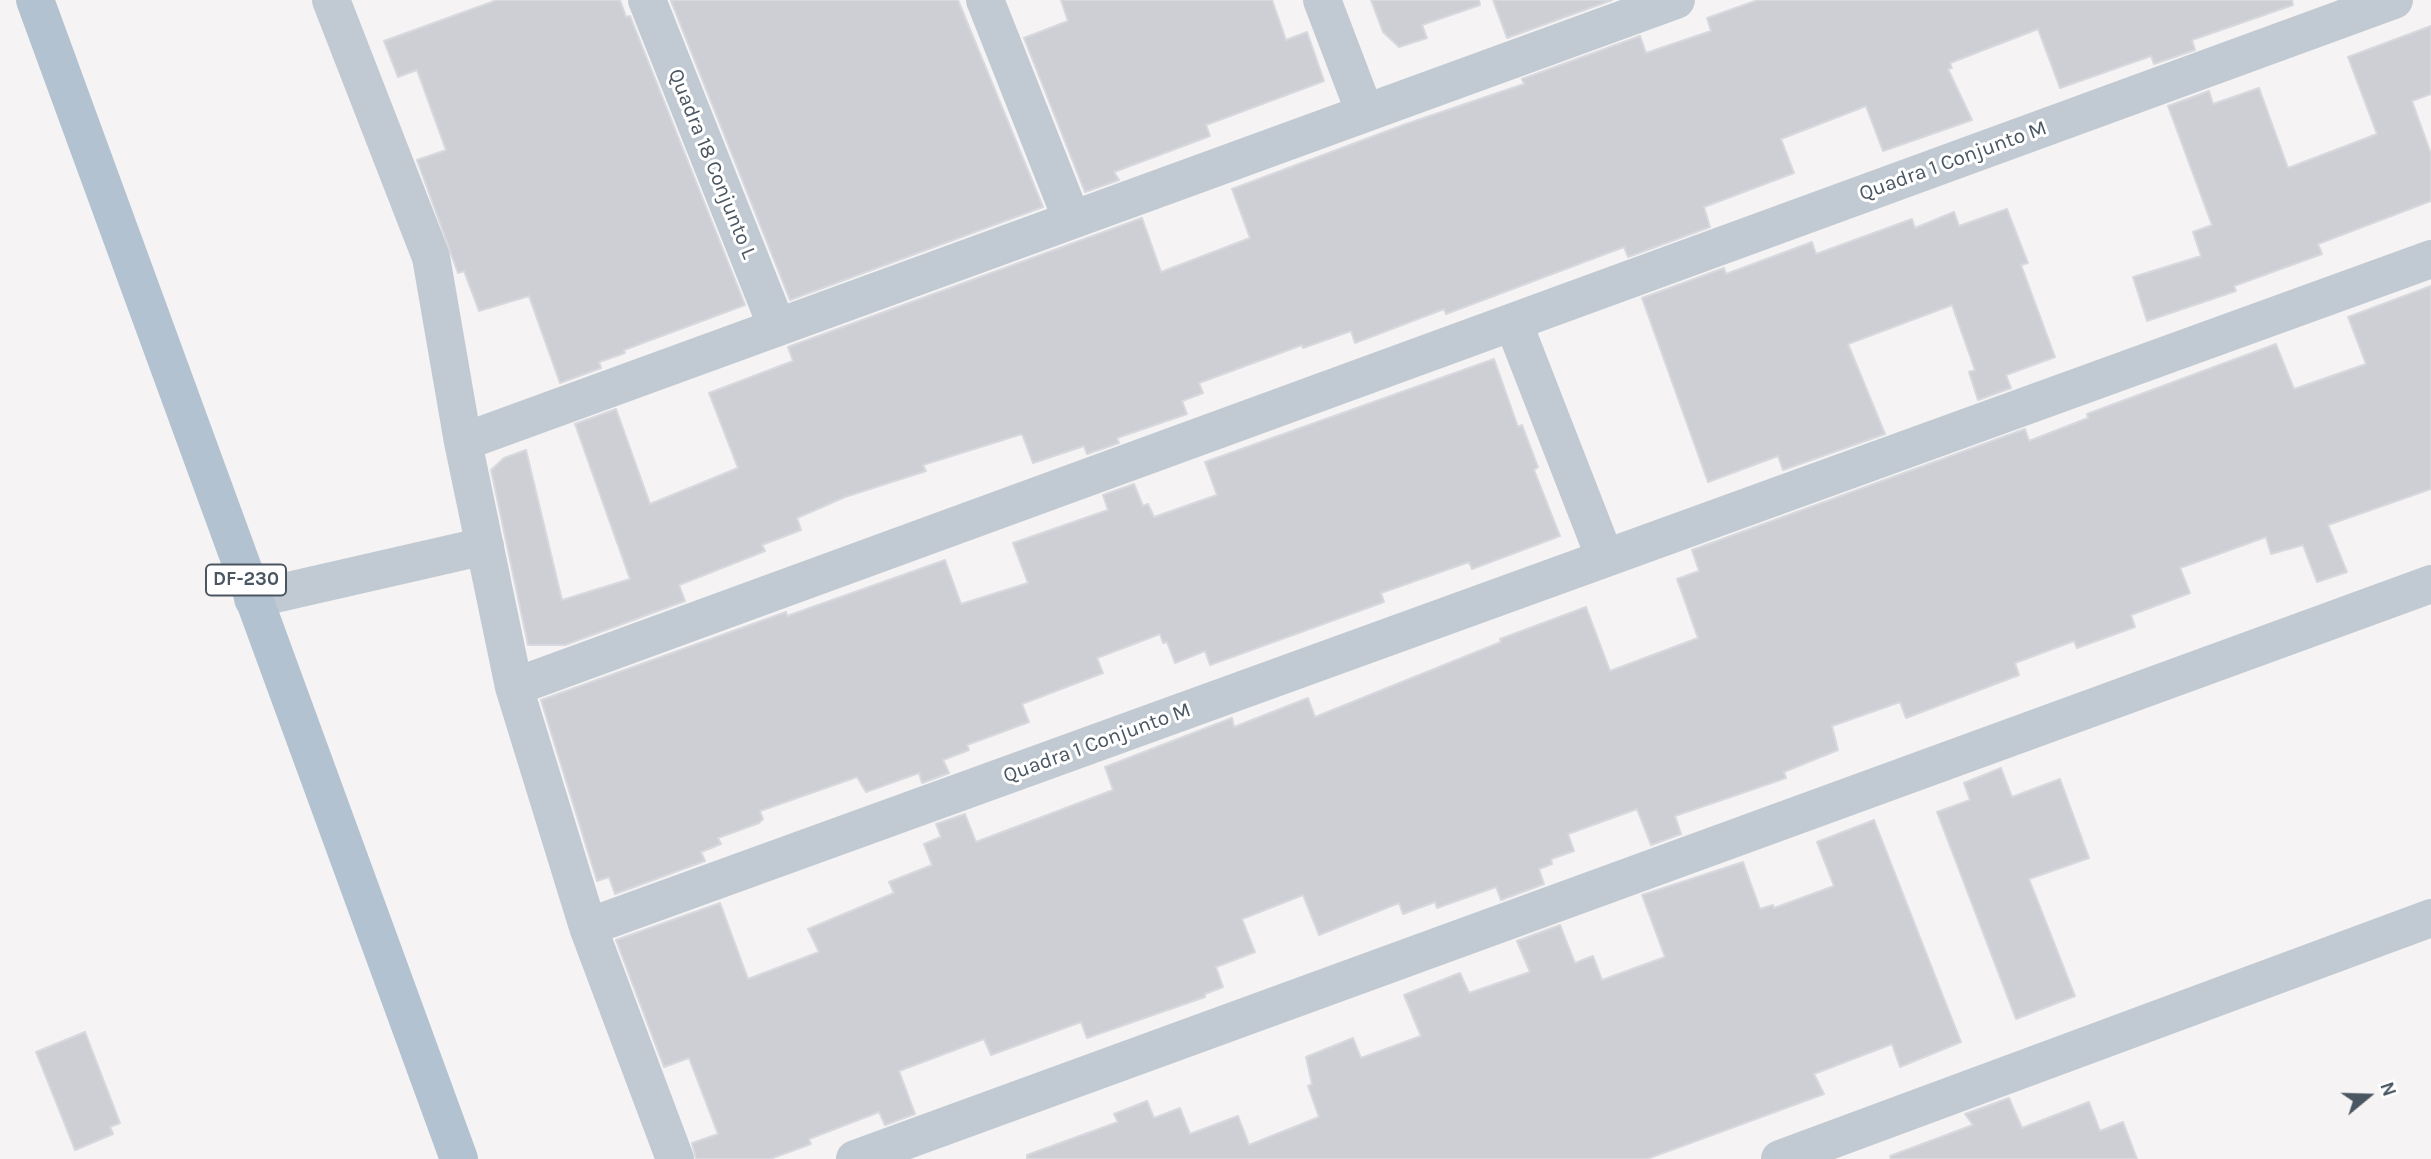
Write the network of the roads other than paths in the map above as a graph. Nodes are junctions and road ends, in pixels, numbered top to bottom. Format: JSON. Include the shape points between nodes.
{"nodes":[{"id":1,"x":35,"y":0,"type":"edge"},
{"id":2,"x":331,"y":0,"type":"edge"},
{"id":3,"x":647,"y":0,"type":"edge"},
{"id":4,"x":985,"y":0,"type":"edge"},
{"id":5,"x":1322,"y":0,"type":"edge"},
{"id":6,"x":2394,"y":0,"type":"edge"},
{"id":7,"x":1660,"y":3,"type":"edge"},
{"id":8,"x":1365,"y":113,"type":"junction"},
{"id":9,"x":1072,"y":220,"type":"junction"},
{"id":10,"x":2431,"y":259,"type":"edge"},
{"id":11,"x":1513,"y":322,"type":"junction"},
{"id":12,"x":778,"y":327,"type":"junction"},
{"id":13,"x":463,"y":442,"type":"junction"},
{"id":14,"x":485,"y":546,"type":"junction"},
{"id":15,"x":1605,"y":558,"type":"junction"},
{"id":16,"x":2431,"y":584,"type":"edge"},
{"id":17,"x":253,"y":599,"type":"junction"},
{"id":18,"x":514,"y":687,"type":"junction"},
{"id":19,"x":2431,"y":918,"type":"edge"},
{"id":20,"x":589,"y":928,"type":"junction"},
{"id":21,"x":459,"y":1159,"type":"edge"},
{"id":22,"x":675,"y":1159,"type":"edge"},
{"id":23,"x":855,"y":1159,"type":"edge"},
{"id":24,"x":1780,"y":1159,"type":"edge"}],
"edges":[{"from":1,"to":17,"type":"main road","name":"DF-230","number":"DF-230"},
{"from":2,"to":13,"type":"street","via":[[431,257]]},
{"from":3,"to":12,"type":"street","name":"Quadra 18 Conjunto L"},
{"from":4,"to":9,"type":"street"},
{"from":5,"to":8,"type":"street"},
{"from":6,"to":11,"type":"street","name":"Quadra 1 Conjunto M"},
{"from":7,"to":8,"type":"street"},
{"from":8,"to":9,"type":"street"},
{"from":9,"to":12,"type":"street"},
{"from":10,"to":15,"type":"street","name":"Quadra 1 Conjunto M"},
{"from":11,"to":15,"type":"street"},
{"from":11,"to":18,"type":"street","name":"Quadra 1 Conjunto M"},
{"from":12,"to":13,"type":"street"},
{"from":13,"to":14,"type":"street"},
{"from":14,"to":17,"type":"street"},
{"from":14,"to":18,"type":"street"},
{"from":15,"to":20,"type":"street","name":"Quadra 1 Conjunto M"},
{"from":16,"to":23,"type":"street"},
{"from":17,"to":21,"type":"main road","name":"DF-230","number":"DF-230"},
{"from":18,"to":20,"type":"street"},
{"from":19,"to":24,"type":"street"},
{"from":20,"to":22,"type":"street"}]}
